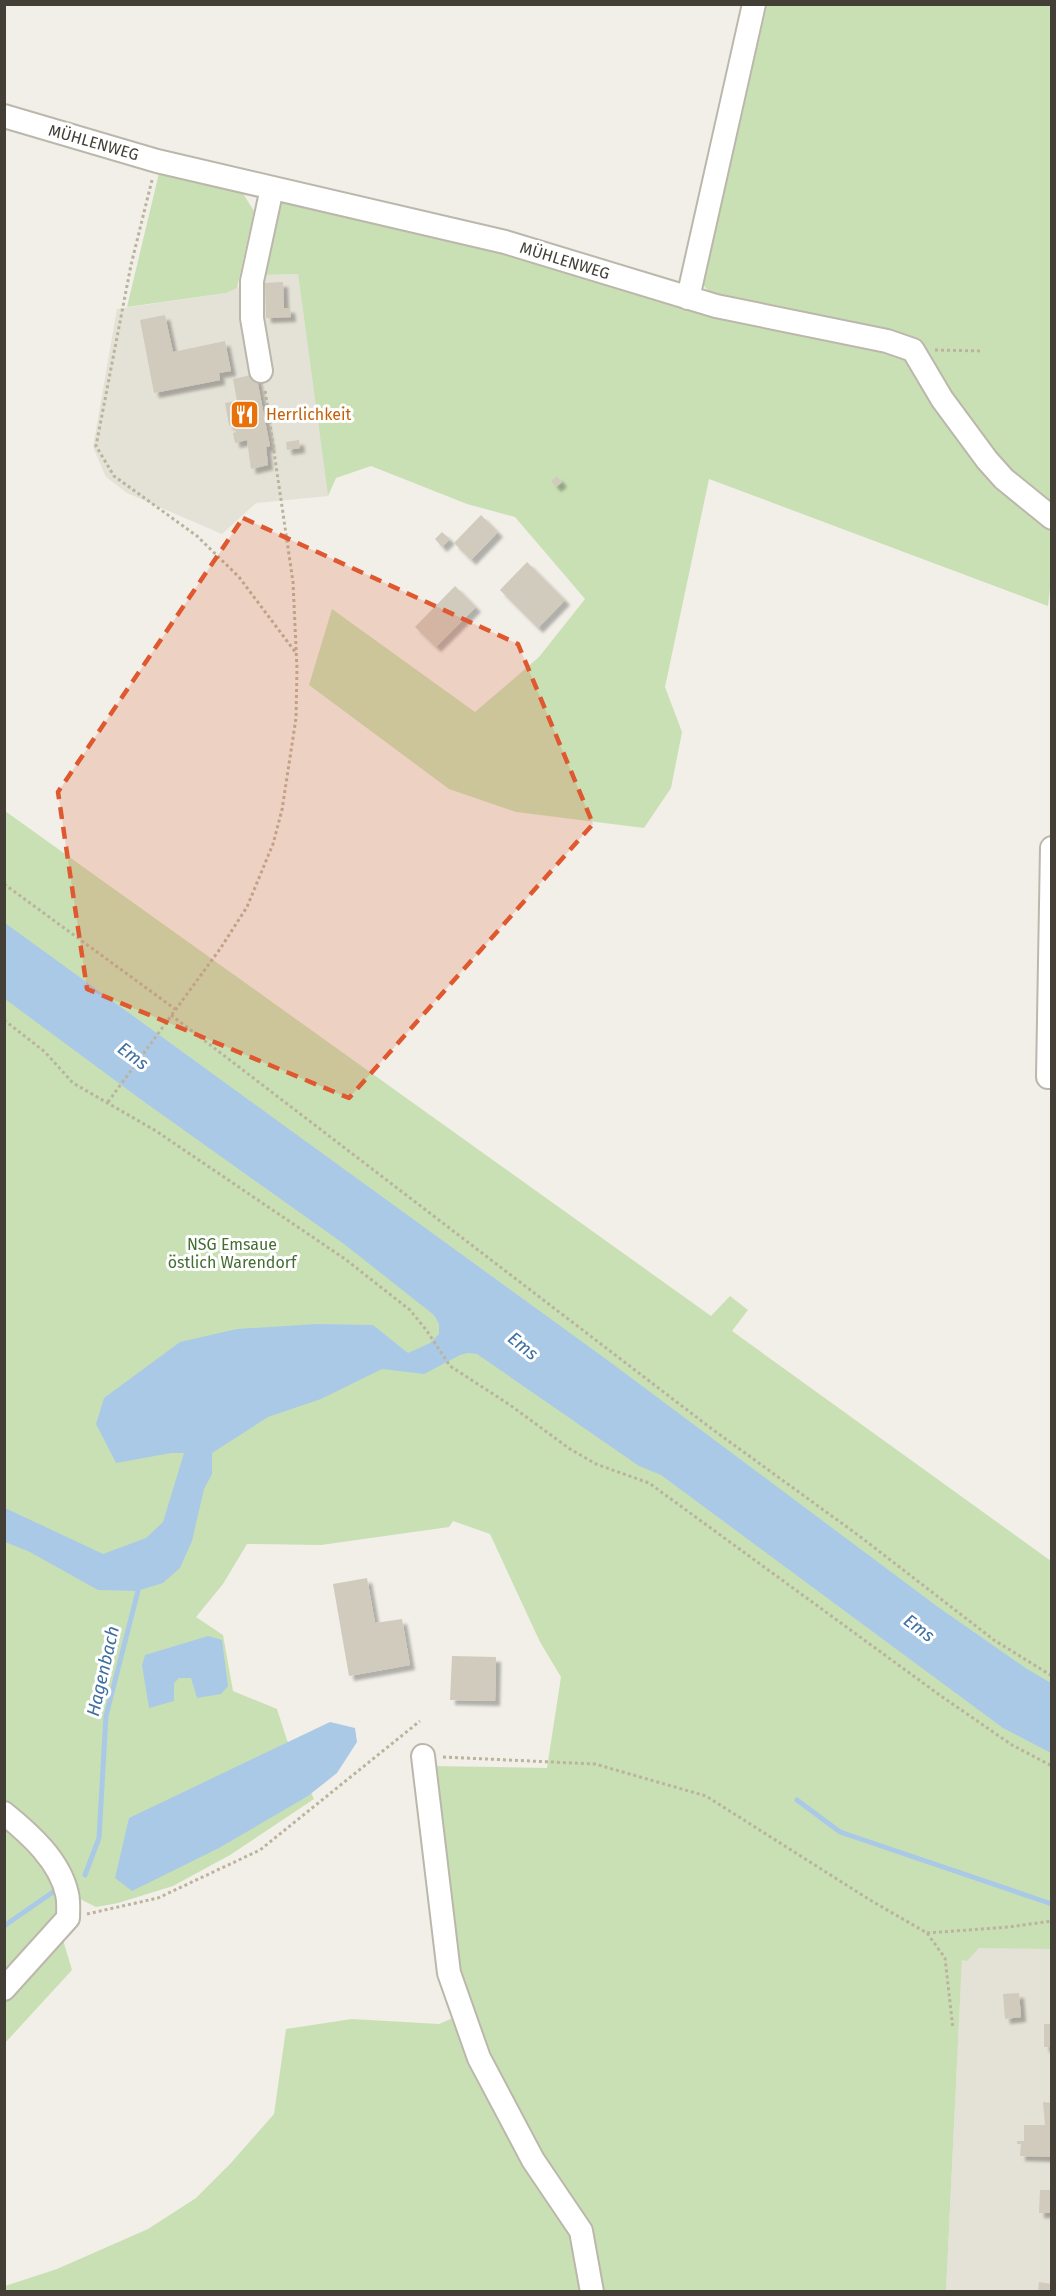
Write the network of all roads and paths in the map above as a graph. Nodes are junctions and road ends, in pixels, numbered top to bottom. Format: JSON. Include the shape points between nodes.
{"nodes":[{"id":1,"x":754,"y":4,"type":"edge"},
{"id":2,"x":4,"y":116,"type":"edge"},
{"id":3,"x":157,"y":161,"type":"junction"},
{"id":4,"x":272,"y":188,"type":"junction"},
{"id":5,"x":688,"y":298,"type":"junction"},
{"id":6,"x":913,"y":350,"type":"junction"},
{"id":7,"x":983,"y":351,"type":"dead end"},
{"id":8,"x":261,"y":372,"type":"joint"},
{"id":9,"x":1052,"y":518,"type":"edge"},
{"id":10,"x":296,"y":653,"type":"junction"},
{"id":11,"x":1052,"y":848,"type":"edge"},
{"id":12,"x":4,"y":884,"type":"edge"},
{"id":13,"x":175,"y":1009,"type":"junction"},
{"id":14,"x":171,"y":1015,"type":"junction"},
{"id":15,"x":4,"y":1020,"type":"edge"},
{"id":16,"x":1052,"y":1077,"type":"edge"},
{"id":17,"x":108,"y":1102,"type":"junction"},
{"id":18,"x":1052,"y":1676,"type":"edge"},
{"id":19,"x":420,"y":1721,"type":"dead end"},
{"id":20,"x":423,"y":1756,"type":"joint"},
{"id":21,"x":1052,"y":1766,"type":"edge"},
{"id":22,"x":4,"y":1813,"type":"edge"},
{"id":23,"x":68,"y":1918,"type":"junction"},
{"id":24,"x":1052,"y":1921,"type":"edge"},
{"id":25,"x":927,"y":1933,"type":"junction"},
{"id":26,"x":4,"y":1989,"type":"edge"},
{"id":27,"x":953,"y":2029,"type":"dead end"},
{"id":28,"x":592,"y":2292,"type":"edge"}],
"edges":[{"from":1,"to":5,"type":"street"},
{"from":2,"to":3,"type":"street","name":"MÜHLENWEG"},
{"from":3,"to":4,"type":"street","name":"MÜHLENWEG"},
{"from":3,"to":10,"type":"path","via":[[131,265],[96,446],[114,476],[197,536],[239,577]]},
{"from":4,"to":5,"type":"street","name":"MÜHLENWEG","via":[[505,242]]},
{"from":4,"to":8,"type":"street","via":[[252,281],[252,318]]},
{"from":5,"to":6,"type":"street","name":"MÜHLENWEG"},
{"from":6,"to":7,"type":"path"},
{"from":6,"to":9,"type":"street","via":[[942,399],[987,460]]},
{"from":8,"to":10,"type":"path","via":[[293,582]]},
{"from":10,"to":13,"type":"path","via":[[296,718],[273,844],[247,907]]},
{"from":11,"to":16,"type":"street","via":[[1048,1077]]},
{"from":12,"to":13,"type":"path"},
{"from":13,"to":14,"type":"path"},
{"from":14,"to":17,"type":"path"},
{"from":14,"to":18,"type":"path","via":[[712,1429],[994,1640]]},
{"from":15,"to":17,"type":"path","via":[[45,1052],[73,1083]]},
{"from":17,"to":21,"type":"path","via":[[345,1259],[410,1310],[450,1366],[570,1449],[596,1464],[649,1484],[1012,1745]]},
{"from":19,"to":23,"type":"path","via":[[260,1850],[158,1898]]},
{"from":20,"to":25,"type":"path","via":[[595,1764],[706,1796]]},
{"from":20,"to":28,"type":"street","via":[[448,1973],[479,2058],[533,2160],[581,2231]]},
{"from":22,"to":23,"type":"street","via":[[30,1834],[59,1873],[67,1895]]},
{"from":23,"to":26,"type":"street"},
{"from":24,"to":25,"type":"path"},
{"from":25,"to":27,"type":"path","via":[[945,1958]]}]}
